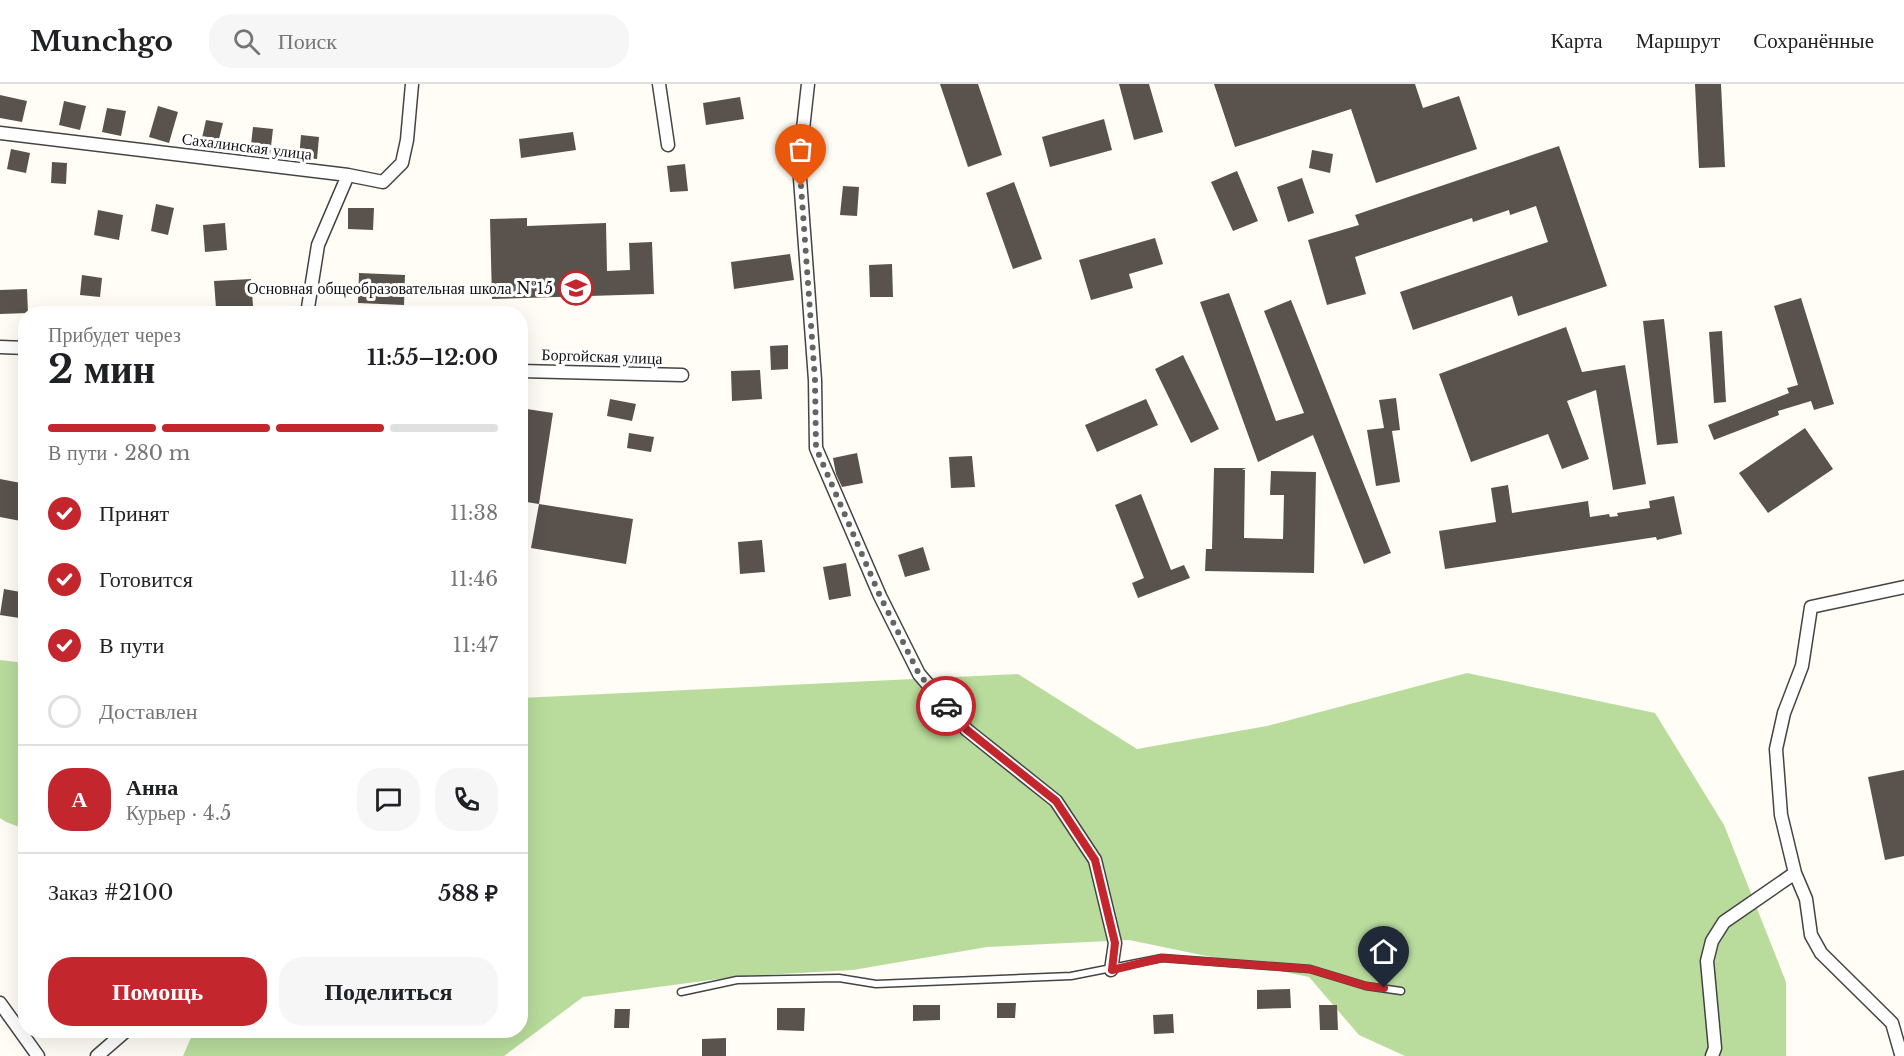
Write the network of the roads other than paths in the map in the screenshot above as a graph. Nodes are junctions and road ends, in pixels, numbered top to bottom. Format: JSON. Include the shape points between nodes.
{"nodes":[{"id":1,"x":412,"y":84,"type":"edge"},
{"id":2,"x":658,"y":84,"type":"edge"},
{"id":3,"x":808,"y":84,"type":"edge"},
{"id":4,"x":0,"y":133,"type":"edge"},
{"id":5,"x":668,"y":145,"type":"dead end"},
{"id":6,"x":348,"y":175,"type":"junction"},
{"id":7,"x":308,"y":306,"type":"edge"},
{"id":8,"x":0,"y":347,"type":"edge"},
{"id":9,"x":18,"y":348,"type":"edge"},
{"id":10,"x":528,"y":370,"type":"edge"},
{"id":11,"x":682,"y":375,"type":"dead end"},
{"id":12,"x":1904,"y":587,"type":"edge"},
{"id":13,"x":1795,"y":873,"type":"junction"},
{"id":14,"x":1112,"y":970,"type":"junction"},
{"id":15,"x":1401,"y":991,"type":"dead end"},
{"id":16,"x":681,"y":992,"type":"dead end"},
{"id":17,"x":0,"y":1003,"type":"edge"},
{"id":18,"x":18,"y":1028,"type":"edge"},
{"id":19,"x":25,"y":1038,"type":"edge"},
{"id":20,"x":118,"y":1038,"type":"edge"},
{"id":21,"x":1901,"y":1054,"type":"dead end"},
{"id":22,"x":38,"y":1056,"type":"edge"},
{"id":23,"x":97,"y":1056,"type":"edge"},
{"id":24,"x":1712,"y":1056,"type":"edge"}],
"edges":[{"from":1,"to":6,"type":"street","name":"Сахалинская улица","via":[[408,140],[402,163],[383,182]]},
{"from":2,"to":5,"type":"street"},
{"from":3,"to":14,"type":"street","via":[[799,165],[815,380],[816,448],[880,596],[919,674],[967,730],[1056,801],[1095,860],[1115,943]]},
{"from":4,"to":6,"type":"street","name":"Сахалинская улица"},
{"from":6,"to":7,"type":"street","via":[[318,245]]},
{"from":8,"to":9,"type":"street"},
{"from":10,"to":11,"type":"street","name":"Боргойская улица"},
{"from":12,"to":13,"type":"street","via":[[1811,607],[1802,666],[1784,713],[1776,749],[1780,815]]},
{"from":13,"to":21,"type":"street","via":[[1806,899],[1811,935],[1821,953],[1892,1023]]},
{"from":13,"to":24,"type":"street","via":[[1724,922],[1712,941],[1707,961],[1715,1048]]},
{"from":14,"to":15,"type":"lane","via":[[1162,958],[1310,969],[1366,986]]},
{"from":14,"to":16,"type":"lane","via":[[1071,976],[876,984],[839,978],[737,980]]},
{"from":17,"to":18,"type":"street"},
{"from":19,"to":22,"type":"street"},
{"from":20,"to":23,"type":"street"}]}
